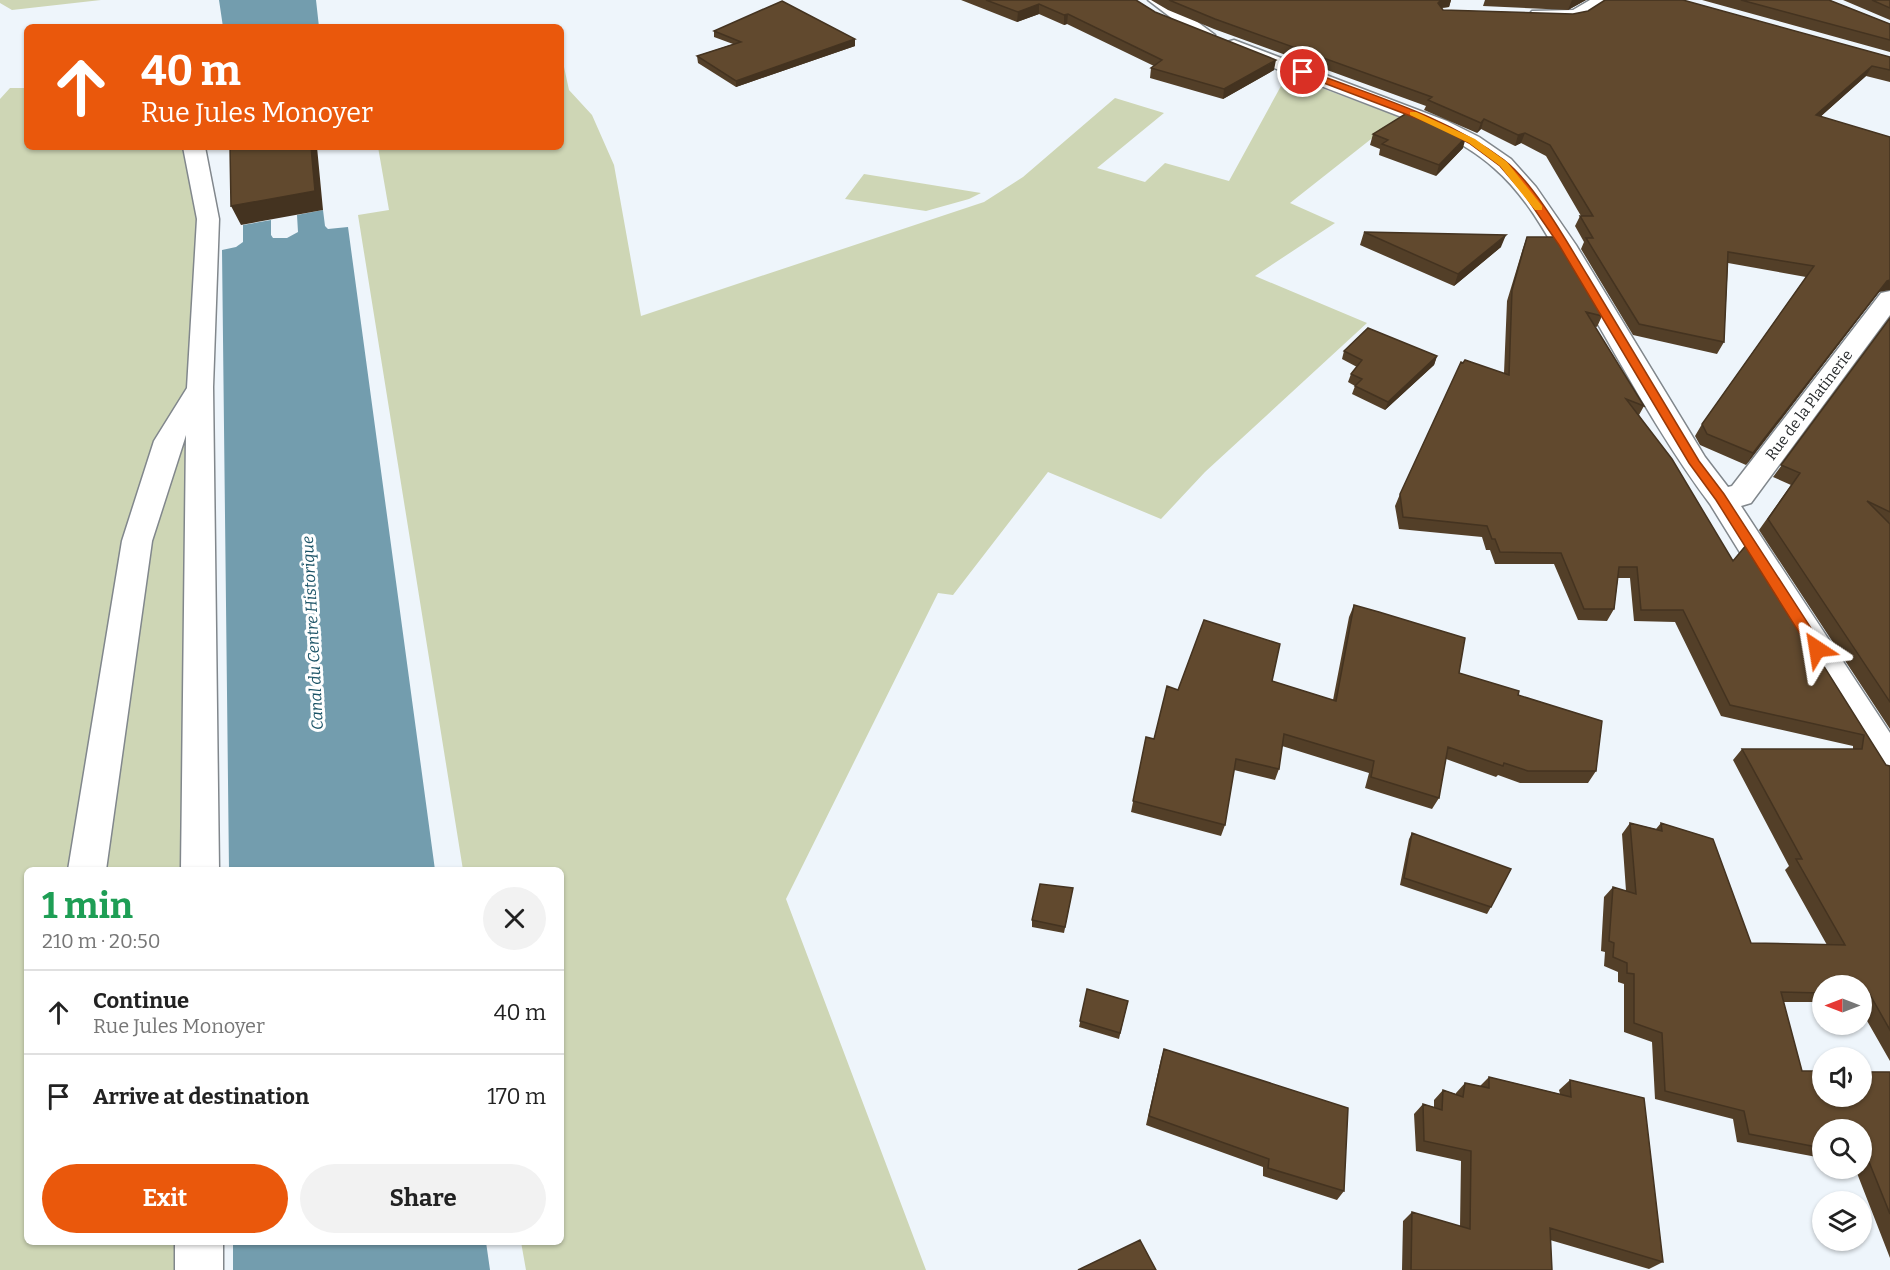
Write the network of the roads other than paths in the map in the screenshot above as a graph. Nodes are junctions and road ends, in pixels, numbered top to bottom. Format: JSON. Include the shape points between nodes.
{"nodes":[{"id":1,"x":1133,"y":0,"type":"edge"},
{"id":2,"x":1157,"y":0,"type":"edge"},
{"id":3,"x":1603,"y":0,"type":"edge"},
{"id":4,"x":1526,"y":15,"type":"edge"},
{"id":5,"x":1206,"y":35,"type":"junction"},
{"id":6,"x":195,"y":150,"type":"edge"},
{"id":7,"x":1890,"y":298,"type":"edge"},
{"id":8,"x":200,"y":387,"type":"junction"},
{"id":9,"x":1720,"y":497,"type":"junction"},
{"id":10,"x":1890,"y":764,"type":"edge"},
{"id":11,"x":87,"y":867,"type":"edge"},
{"id":12,"x":200,"y":867,"type":"edge"},
{"id":13,"x":199,"y":1245,"type":"edge"},
{"id":14,"x":199,"y":1270,"type":"edge"}],
"edges":[{"from":1,"to":5,"type":"street"},
{"from":2,"to":5,"type":"street"},
{"from":3,"to":4,"type":"street","via":[[1577,15]]},
{"from":5,"to":9,"type":"street","via":[[1440,125],[1472,141],[1503,164],[1528,192],[1564,245],[1695,463]]},
{"from":6,"to":8,"type":"street","via":[[208,219]]},
{"from":7,"to":9,"type":"street","name":"Rue de la Platinerie","via":[[1741,496]]},
{"from":8,"to":11,"type":"street","via":[[168,441],[137,541]]},
{"from":8,"to":12,"type":"street"},
{"from":9,"to":10,"type":"street"},
{"from":13,"to":14,"type":"street"}]}
